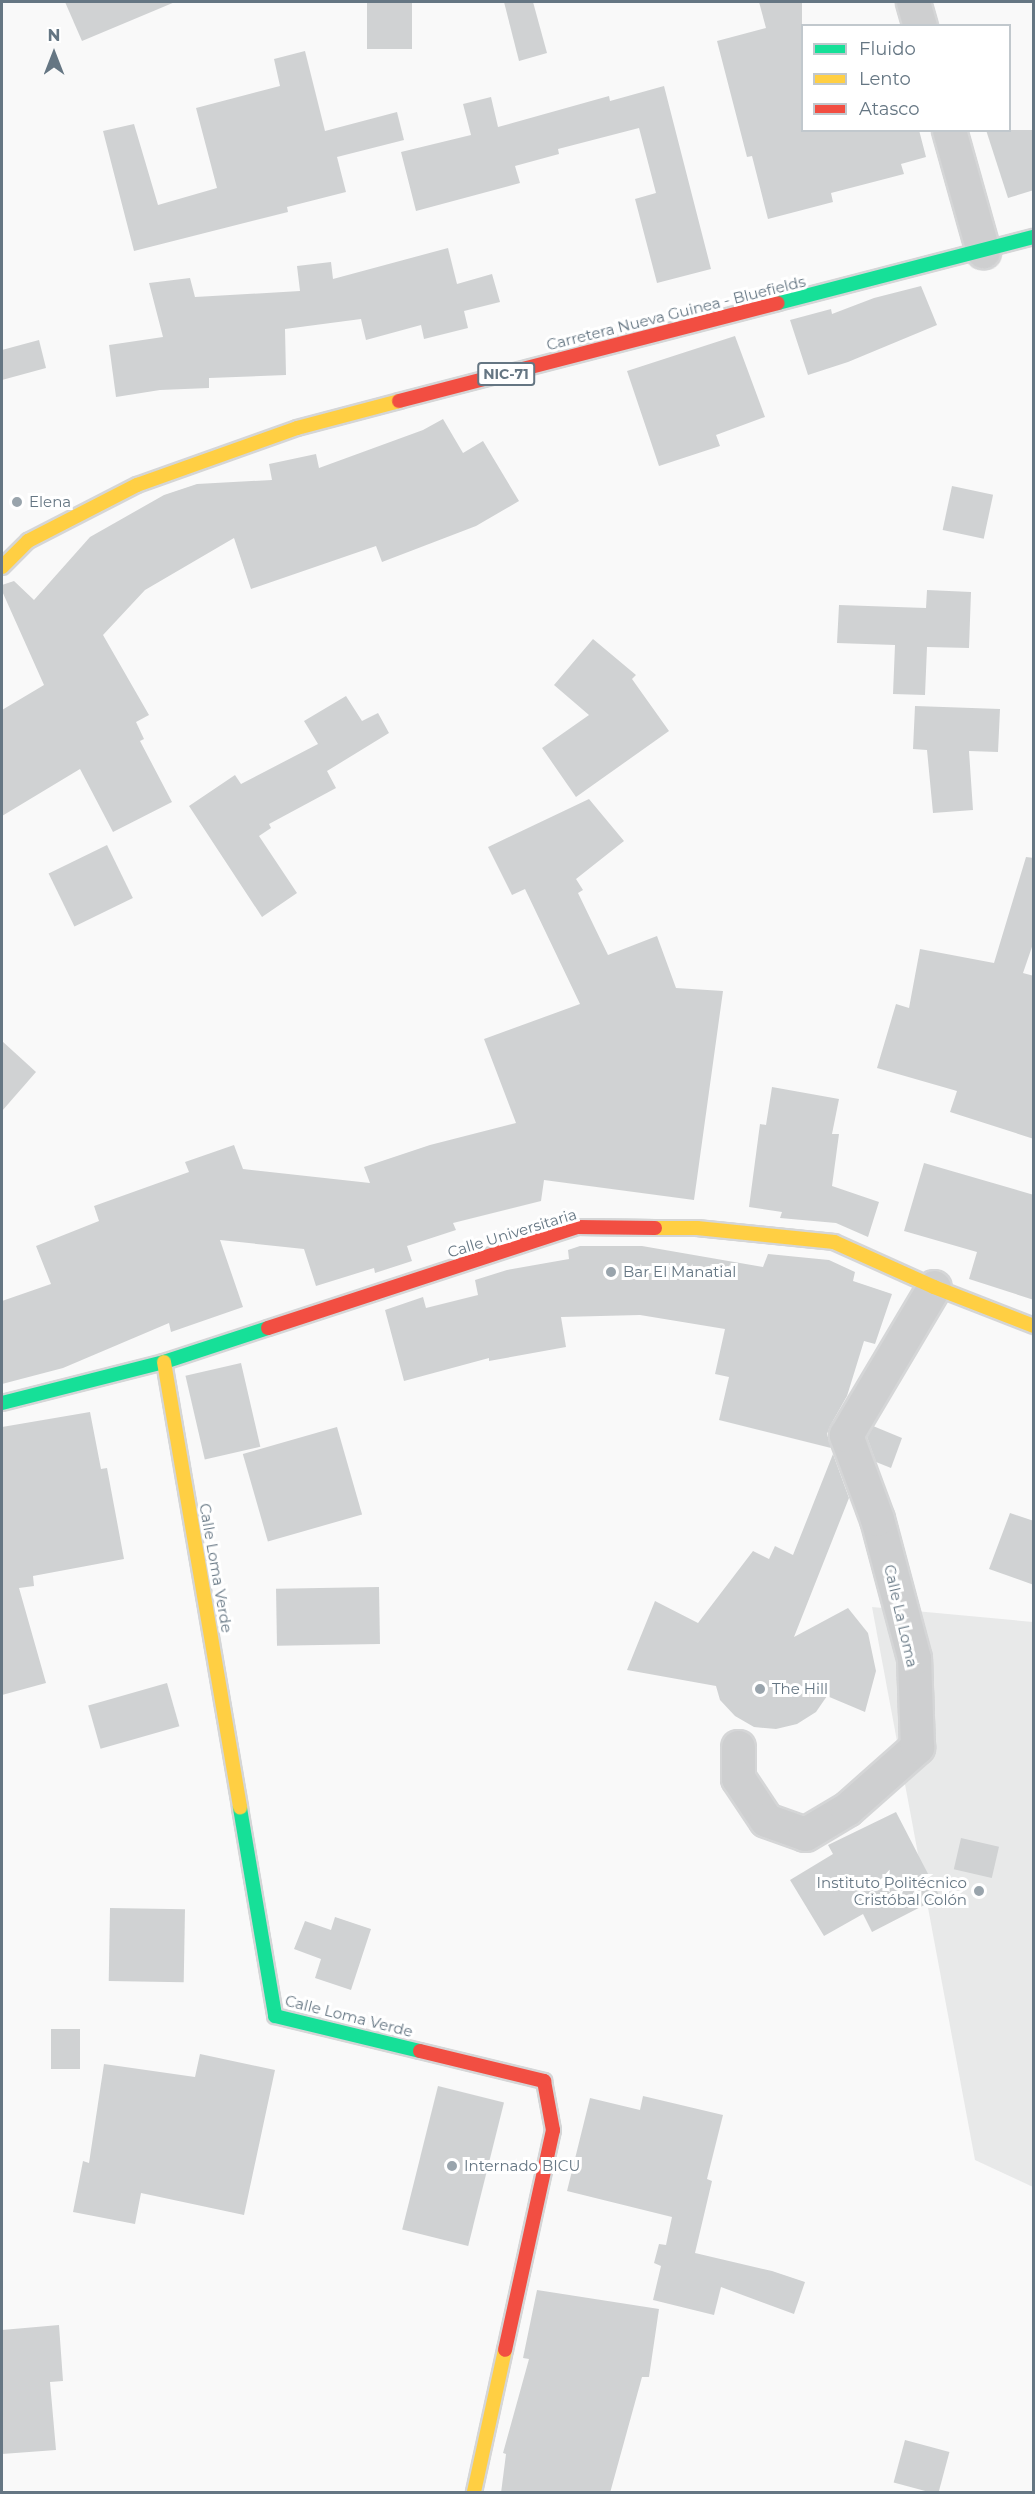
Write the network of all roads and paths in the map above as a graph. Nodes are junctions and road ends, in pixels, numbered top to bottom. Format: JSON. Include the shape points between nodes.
{"nodes":[{"id":1,"x":913,"y":2,"type":"edge"},
{"id":2,"x":919,"y":24,"type":"edge"},
{"id":3,"x":950,"y":132,"type":"edge"},
{"id":4,"x":1034,"y":237,"type":"edge"},
{"id":5,"x":983,"y":251,"type":"junction"},
{"id":6,"x":2,"y":567,"type":"edge"},
{"id":7,"x":934,"y":1287,"type":"junction"},
{"id":8,"x":1034,"y":1326,"type":"edge"},
{"id":9,"x":164,"y":1362,"type":"junction"},
{"id":10,"x":2,"y":1403,"type":"edge"},
{"id":11,"x":738,"y":1747,"type":"dead end"},
{"id":12,"x":474,"y":2493,"type":"edge"}],
"edges":[{"from":1,"to":2,"type":"street"},
{"from":3,"to":5,"type":"street"},
{"from":4,"to":5,"type":"main road","name":"Carretera Nueva Guinea - Bluefields","number":"NIC-71"},
{"from":5,"to":6,"type":"main road","name":"Carretera Nueva Guinea - Bluefields","number":"NIC-71","via":[[297,428],[137,485],[28,541]]},
{"from":7,"to":8,"type":"main road","name":"Calle Universitaria"},
{"from":7,"to":9,"type":"main road","name":"Calle Universitaria","via":[[834,1242],[697,1228],[577,1227]]},
{"from":7,"to":11,"type":"street","name":"Calle La Loma","via":[[846,1435],[877,1519],[914,1658],[917,1747],[847,1809],[805,1834],[766,1820],[738,1778]]},
{"from":9,"to":10,"type":"main road","name":"Calle Universitaria"},
{"from":9,"to":12,"type":"main road","name":"Calle Loma Verde","via":[[275,2016],[544,2081],[553,2130]]}]}
